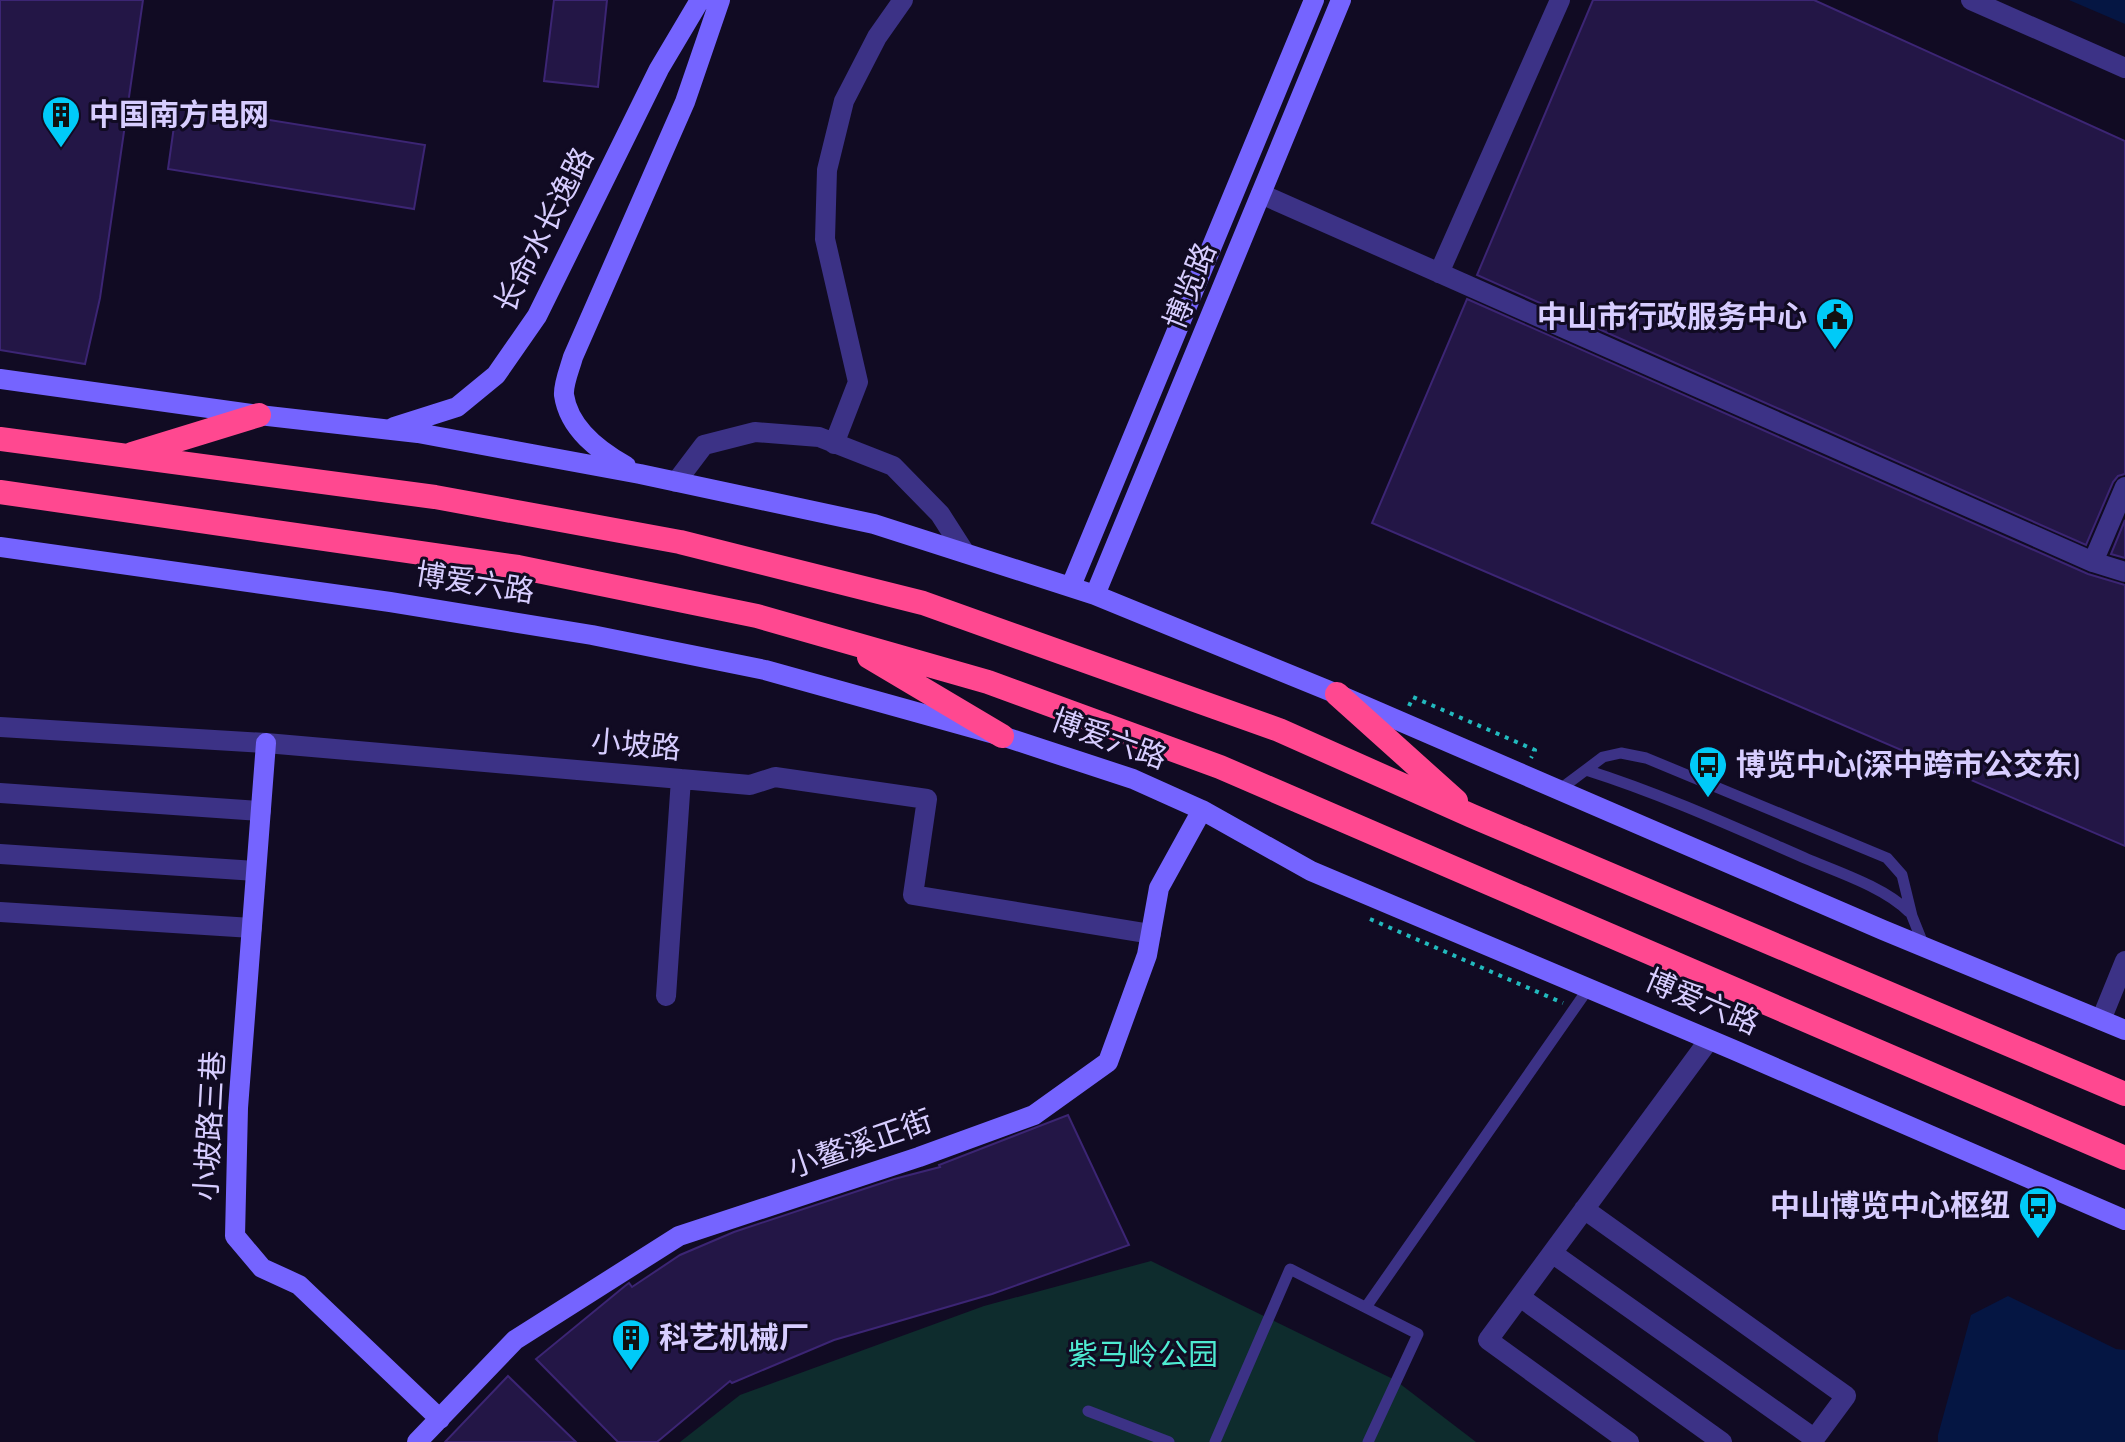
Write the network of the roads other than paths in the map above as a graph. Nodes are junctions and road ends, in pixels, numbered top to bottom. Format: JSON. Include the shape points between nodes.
{"nodes":[{"id":1,"x":700,"y":0,"type":"edge"},
{"id":2,"x":720,"y":0,"type":"edge"},
{"id":3,"x":903,"y":0,"type":"edge"},
{"id":4,"x":1314,"y":0,"type":"edge"},
{"id":5,"x":1341,"y":0,"type":"edge"},
{"id":6,"x":1560,"y":0,"type":"edge"},
{"id":7,"x":1971,"y":0,"type":"edge"},
{"id":8,"x":2125,"y":68,"type":"edge"},
{"id":9,"x":1261,"y":194,"type":"junction"},
{"id":10,"x":1439,"y":273,"type":"junction"},
{"id":11,"x":0,"y":379,"type":"edge"},
{"id":12,"x":259,"y":415,"type":"junction"},
{"id":13,"x":387,"y":430,"type":"junction"},
{"id":14,"x":0,"y":439,"type":"edge"},
{"id":15,"x":834,"y":444,"type":"junction"},
{"id":16,"x":124,"y":456,"type":"junction"},
{"id":17,"x":640,"y":474,"type":"junction"},
{"id":18,"x":676,"y":482,"type":"junction"},
{"id":19,"x":2125,"y":487,"type":"edge"},
{"id":20,"x":0,"y":492,"type":"edge"},
{"id":21,"x":0,"y":547,"type":"edge"},
{"id":22,"x":965,"y":553,"type":"junction"},
{"id":23,"x":2093,"y":562,"type":"junction"},
{"id":24,"x":2125,"y":572,"type":"edge"},
{"id":25,"x":1071,"y":586,"type":"junction"},
{"id":26,"x":1095,"y":595,"type":"junction"},
{"id":27,"x":840,"y":640,"type":"junction"},
{"id":28,"x":1337,"y":694,"type":"junction"},
{"id":29,"x":0,"y":727,"type":"edge"},
{"id":30,"x":1002,"y":736,"type":"junction"},
{"id":31,"x":266,"y":743,"type":"junction"},
{"id":32,"x":1586,"y":770,"type":"junction"},
{"id":33,"x":681,"y":779,"type":"junction"},
{"id":34,"x":1559,"y":790,"type":"junction"},
{"id":35,"x":0,"y":793,"type":"edge"},
{"id":36,"x":1202,"y":810,"type":"junction"},
{"id":37,"x":261,"y":811,"type":"junction"},
{"id":38,"x":1472,"y":816,"type":"junction"},
{"id":39,"x":0,"y":854,"type":"edge"},
{"id":40,"x":256,"y":871,"type":"junction"},
{"id":41,"x":0,"y":912,"type":"edge"},
{"id":42,"x":1912,"y":916,"type":"junction"},
{"id":43,"x":252,"y":928,"type":"junction"},
{"id":44,"x":1151,"y":934,"type":"junction"},
{"id":45,"x":1924,"y":946,"type":"junction"},
{"id":46,"x":2125,"y":961,"type":"edge"},
{"id":47,"x":1588,"y":989,"type":"junction"},
{"id":48,"x":666,"y":996,"type":"dead end"},
{"id":49,"x":2101,"y":1020,"type":"junction"},
{"id":50,"x":2125,"y":1030,"type":"edge"},
{"id":51,"x":1709,"y":1040,"type":"junction"},
{"id":52,"x":2125,"y":1094,"type":"edge"},
{"id":53,"x":2125,"y":1158,"type":"edge"},
{"id":54,"x":1584,"y":1209,"type":"junction"},
{"id":55,"x":2125,"y":1220,"type":"edge"},
{"id":56,"x":1552,"y":1253,"type":"junction"},
{"id":57,"x":1520,"y":1297,"type":"junction"},
{"id":58,"x":1366,"y":1307,"type":"junction"},
{"id":59,"x":1088,"y":1411,"type":"dead end"},
{"id":60,"x":440,"y":1419,"type":"junction"},
{"id":61,"x":1814,"y":1440,"type":"edge"},
{"id":62,"x":417,"y":1442,"type":"edge"},
{"id":63,"x":1169,"y":1442,"type":"edge"},
{"id":64,"x":1215,"y":1442,"type":"edge"},
{"id":65,"x":1368,"y":1442,"type":"edge"},
{"id":66,"x":1629,"y":1442,"type":"edge"},
{"id":67,"x":1722,"y":1442,"type":"edge"}],
"edges":[{"from":1,"to":13,"type":"street","name":"长命水长逸路","via":[[659,69],[537,316],[496,375],[457,407]]},
{"from":2,"to":17,"type":"street","via":[[685,102],[573,357],[564,394],[576,424],[597,450]]},
{"from":3,"to":15,"type":"street","via":[[844,101],[827,170],[825,239],[858,382]]},
{"from":4,"to":25,"type":"street","name":"博览路"},
{"from":5,"to":9,"type":"street","name":"博览路"},
{"from":6,"to":10,"type":"street"},
{"from":7,"to":8,"type":"street"},
{"from":9,"to":10,"type":"street"},
{"from":9,"to":26,"type":"street","name":"博览路"},
{"from":10,"to":23,"type":"street"},
{"from":11,"to":12,"type":"street"},
{"from":12,"to":13,"type":"street"},
{"from":12,"to":16,"type":"highway"},
{"from":13,"to":17,"type":"street"},
{"from":14,"to":16,"type":"highway"},
{"from":15,"to":18,"type":"street","via":[[819,437],[755,432],[704,445]]},
{"from":15,"to":22,"type":"street","via":[[893,466],[940,514]]},
{"from":16,"to":38,"type":"highway","via":[[435,497],[680,542],[923,603],[1279,730]]},
{"from":17,"to":18,"type":"street"},
{"from":18,"to":22,"type":"street","via":[[874,524]]},
{"from":19,"to":23,"type":"street"},
{"from":20,"to":27,"type":"highway","name":"博爱六路","via":[[518,567],[757,616]]},
{"from":21,"to":30,"type":"street","name":"博爱六路","via":[[592,635],[765,670]]},
{"from":22,"to":25,"type":"street"},
{"from":23,"to":24,"type":"street"},
{"from":25,"to":26,"type":"street"},
{"from":26,"to":28,"type":"street"},
{"from":27,"to":30,"type":"highway"},
{"from":27,"to":53,"type":"highway","name":"博爱六路","via":[[988,682],[1220,767]]},
{"from":28,"to":34,"type":"street"},
{"from":28,"to":38,"type":"highway"},
{"from":29,"to":31,"type":"street","name":"小坡路"},
{"from":30,"to":36,"type":"street","name":"博爱六路","via":[[1133,779]]},
{"from":31,"to":33,"type":"street","name":"小坡路"},
{"from":31,"to":37,"type":"street","name":"小坡路三巷"},
{"from":32,"to":34,"type":"lane"},
{"from":32,"to":42,"type":"lane","via":[[1840,873],[1898,901]]},
{"from":32,"to":42,"type":"lane","via":[[1603,757],[1621,753],[1646,758],[1887,858],[1902,875]]},
{"from":33,"to":44,"type":"street","name":"小坡路","via":[[750,785],[775,777],[927,799],[913,895]]},
{"from":33,"to":48,"type":"street"},
{"from":34,"to":45,"type":"street"},
{"from":35,"to":37,"type":"street"},
{"from":36,"to":44,"type":"street","name":"小鳌溪正街","via":[[1159,888]]},
{"from":36,"to":47,"type":"street","name":"博爱六路","via":[[1311,871]]},
{"from":37,"to":40,"type":"street","name":"小坡路三巷"},
{"from":38,"to":52,"type":"highway"},
{"from":39,"to":40,"type":"street"},
{"from":40,"to":43,"type":"street","name":"小坡路三巷"},
{"from":41,"to":43,"type":"street"},
{"from":42,"to":45,"type":"lane"},
{"from":43,"to":60,"type":"street","name":"小坡路三巷","via":[[238,1108],[235,1236],[262,1268],[299,1285]]},
{"from":44,"to":60,"type":"street","name":"小鳌溪正街","via":[[1108,1062],[1034,1115],[679,1236],[515,1340]]},
{"from":45,"to":49,"type":"street"},
{"from":46,"to":49,"type":"street"},
{"from":47,"to":51,"type":"street","name":"博爱六路"},
{"from":47,"to":58,"type":"lane"},
{"from":49,"to":50,"type":"street"},
{"from":51,"to":54,"type":"street"},
{"from":51,"to":55,"type":"street","name":"博爱六路"},
{"from":54,"to":56,"type":"street"},
{"from":54,"to":61,"type":"street","via":[[1846,1396]]},
{"from":56,"to":57,"type":"street"},
{"from":56,"to":61,"type":"street"},
{"from":57,"to":66,"type":"street","via":[[1488,1340]]},
{"from":57,"to":67,"type":"street"},
{"from":58,"to":64,"type":"lane","via":[[1290,1269]]},
{"from":58,"to":65,"type":"lane","via":[[1418,1334]]},
{"from":59,"to":63,"type":"lane"},
{"from":60,"to":62,"type":"street","name":"小鳌溪正街"}]}
